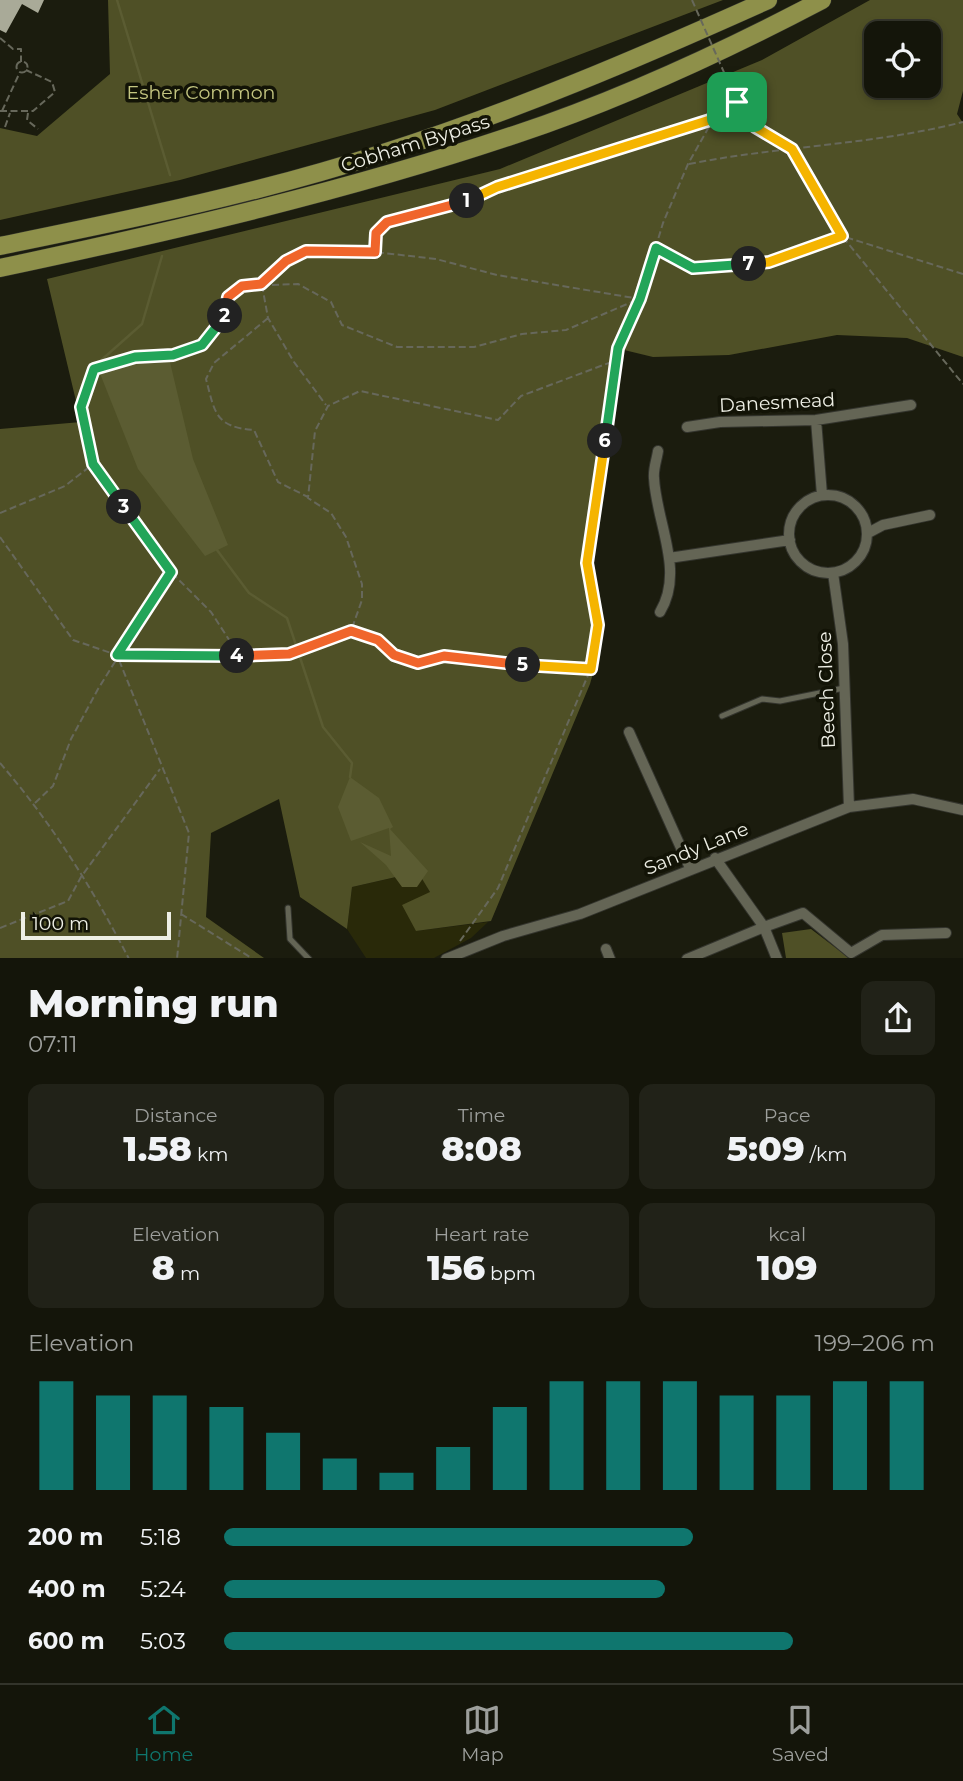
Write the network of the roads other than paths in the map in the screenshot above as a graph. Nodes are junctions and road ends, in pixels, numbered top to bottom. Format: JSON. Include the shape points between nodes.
{"nodes":[{"id":1,"x":768,"y":0,"type":"edge"},
{"id":2,"x":822,"y":0,"type":"edge"},
{"id":3,"x":0,"y":246,"type":"edge"},
{"id":4,"x":0,"y":268,"type":"edge"},
{"id":5,"x":911,"y":405,"type":"dead end"},
{"id":6,"x":816,"y":420,"type":"junction"},
{"id":7,"x":687,"y":427,"type":"dead end"},
{"id":8,"x":658,"y":451,"type":"dead end"},
{"id":9,"x":822,"y":495,"type":"junction"},
{"id":10,"x":930,"y":515,"type":"dead end"},
{"id":11,"x":868,"y":533,"type":"junction"},
{"id":12,"x":790,"y":540,"type":"junction"},
{"id":13,"x":669,"y":558,"type":"junction"},
{"id":14,"x":834,"y":573,"type":"junction"},
{"id":15,"x":660,"y":612,"type":"dead end"},
{"id":16,"x":844,"y":688,"type":"junction"},
{"id":17,"x":722,"y":716,"type":"dead end"},
{"id":18,"x":629,"y":732,"type":"dead end"},
{"id":19,"x":849,"y":807,"type":"junction"},
{"id":20,"x":963,"y":810,"type":"edge"},
{"id":21,"x":715,"y":858,"type":"junction"},
{"id":22,"x":690,"y":868,"type":"junction"},
{"id":23,"x":288,"y":908,"type":"dead end"},
{"id":24,"x":764,"y":927,"type":"junction"},
{"id":25,"x":946,"y":933,"type":"dead end"},
{"id":26,"x":448,"y":957,"type":"edge"},
{"id":27,"x":309,"y":958,"type":"edge"},
{"id":28,"x":687,"y":958,"type":"edge"},
{"id":29,"x":777,"y":958,"type":"edge"}],
"edges":[{"from":1,"to":3,"type":"highway","name":"Cobham Bypass","via":[[594,78],[380,155]]},
{"from":2,"to":4,"type":"highway","name":"Cobham Bypass","via":[[647,83],[519,134],[286,203]]},
{"from":5,"to":6,"type":"street","name":"Danesmead"},
{"from":6,"to":7,"type":"street","name":"Danesmead"},
{"from":6,"to":9,"type":"street"},
{"from":8,"to":13,"type":"street","via":[[653,476]]},
{"from":9,"to":11,"type":"street","via":[[849,500],[863,516]]},
{"from":9,"to":12,"type":"street","via":[[794,512]]},
{"from":10,"to":11,"type":"street","via":[[883,525]]},
{"from":11,"to":14,"type":"street","via":[[862,554],[848,568]]},
{"from":12,"to":13,"type":"street"},
{"from":12,"to":14,"type":"street","via":[[799,561],[820,573]]},
{"from":13,"to":15,"type":"street","via":[[669,597]]},
{"from":14,"to":16,"type":"street","name":"Beech Close"},
{"from":16,"to":17,"type":"lane","via":[[780,701],[762,699]]},
{"from":16,"to":19,"type":"street","name":"Beech Close"},
{"from":18,"to":22,"type":"street"},
{"from":19,"to":20,"type":"street","name":"Sandy Lane","via":[[913,799]]},
{"from":19,"to":21,"type":"street","name":"Sandy Lane"},
{"from":21,"to":22,"type":"street","name":"Sandy Lane"},
{"from":21,"to":24,"type":"street"},
{"from":22,"to":26,"type":"street","name":"Sandy Lane","via":[[580,914]]},
{"from":23,"to":27,"type":"lane","via":[[290,939]]},
{"from":24,"to":25,"type":"street","via":[[803,913],[851,953],[883,935]]},
{"from":24,"to":28,"type":"street"},
{"from":24,"to":29,"type":"street"}]}
